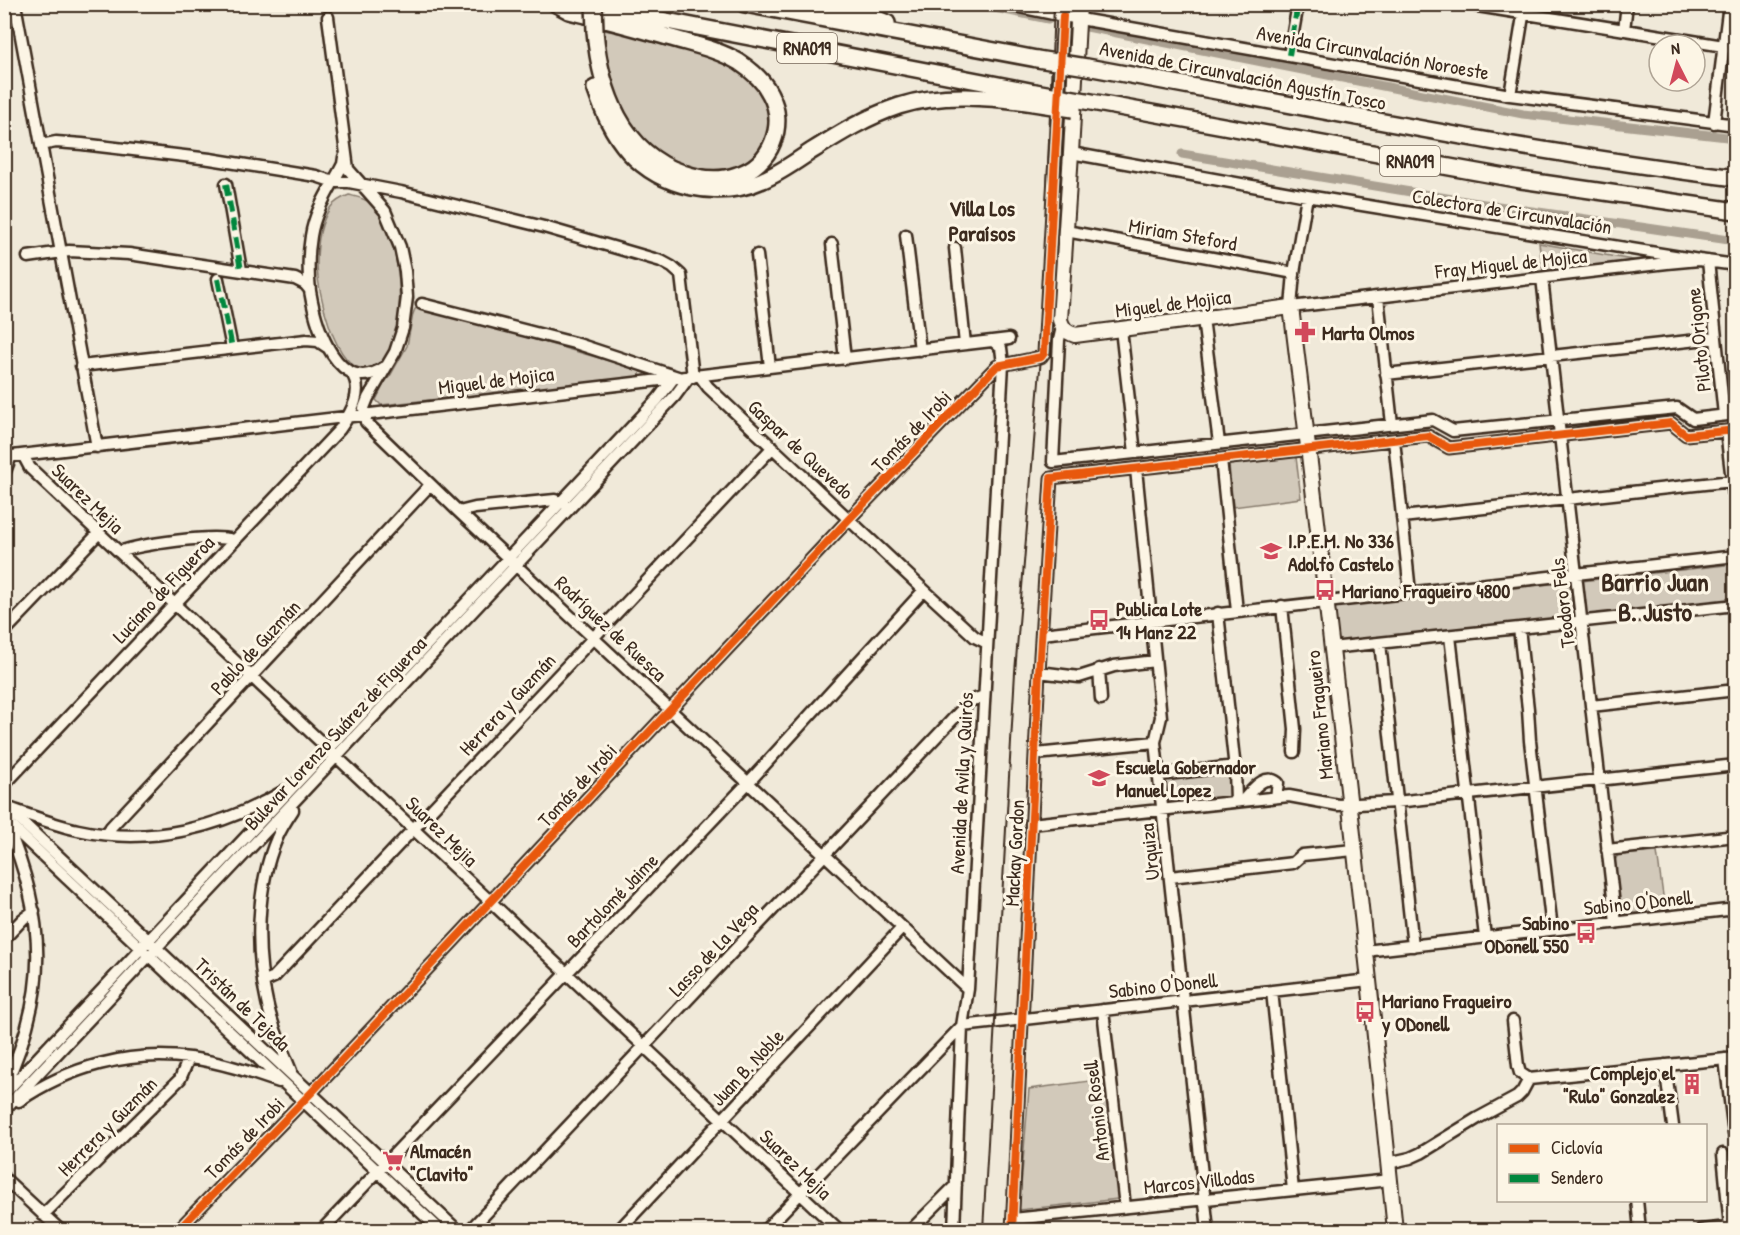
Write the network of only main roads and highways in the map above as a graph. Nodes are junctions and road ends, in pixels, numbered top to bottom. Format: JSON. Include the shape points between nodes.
{"nodes":[{"id":1,"x":556,"y":4,"type":"edge"},
{"id":2,"x":579,"y":4,"type":"edge"},
{"id":3,"x":585,"y":4,"type":"edge"},
{"id":4,"x":594,"y":4,"type":"edge"},
{"id":5,"x":745,"y":4,"type":"edge"},
{"id":6,"x":822,"y":4,"type":"edge"},
{"id":7,"x":1078,"y":11,"type":"edge"},
{"id":8,"x":590,"y":30,"type":"junction"},
{"id":9,"x":917,"y":36,"type":"junction"},
{"id":10,"x":1035,"y":98,"type":"junction"},
{"id":11,"x":1658,"y":168,"type":"junction"},
{"id":12,"x":1736,"y":169,"type":"edge"},
{"id":13,"x":1736,"y":178,"type":"edge"},
{"id":14,"x":1704,"y":207,"type":"junction"},
{"id":15,"x":1736,"y":211,"type":"edge"},
{"id":16,"x":1736,"y":217,"type":"edge"},
{"id":17,"x":1291,"y":308,"type":"joint"},
{"id":18,"x":1395,"y":1230,"type":"edge"}],
"edges":[{"from":1,"to":8,"type":"highway","via":[[569,11],[710,49],[739,62],[764,84],[776,110],[777,130],[764,157],[738,175],[708,178],[676,171],[651,156],[633,139],[614,109]]},
{"from":2,"to":10,"type":"highway","number":"RNA019"},
{"from":3,"to":8,"type":"highway"},
{"from":4,"to":8,"type":"highway","bridge":true},
{"from":5,"to":9,"type":"highway","name":"Avenida de Circunvalación Agustín Tosco","number":"RNA019"},
{"from":6,"to":9,"type":"highway","via":[[875,18]]},
{"from":7,"to":17,"type":"main road","name":"Miguel de Mojica","via":[[1061,333],[1075,335]]},
{"from":8,"to":10,"type":"highway","via":[[594,86],[618,137],[647,168],[693,187],[720,189],[755,184],[854,125],[917,101]]},
{"from":9,"to":11,"type":"highway","name":"Avenida de Circunvalación Agustín Tosco","number":"RNA019","bridge":true,"via":[[1430,131]]},
{"from":10,"to":14,"type":"highway","number":"RNA019","bridge":true},
{"from":11,"to":12,"type":"highway"},
{"from":11,"to":13,"type":"highway","name":"Avenida de Circunvalación Agustín Tosco","number":"RNA019"},
{"from":14,"to":15,"type":"highway","number":"RNA019"},
{"from":14,"to":16,"type":"highway"},
{"from":17,"to":18,"type":"main road","name":"Mariano Fragueiro"}]}
